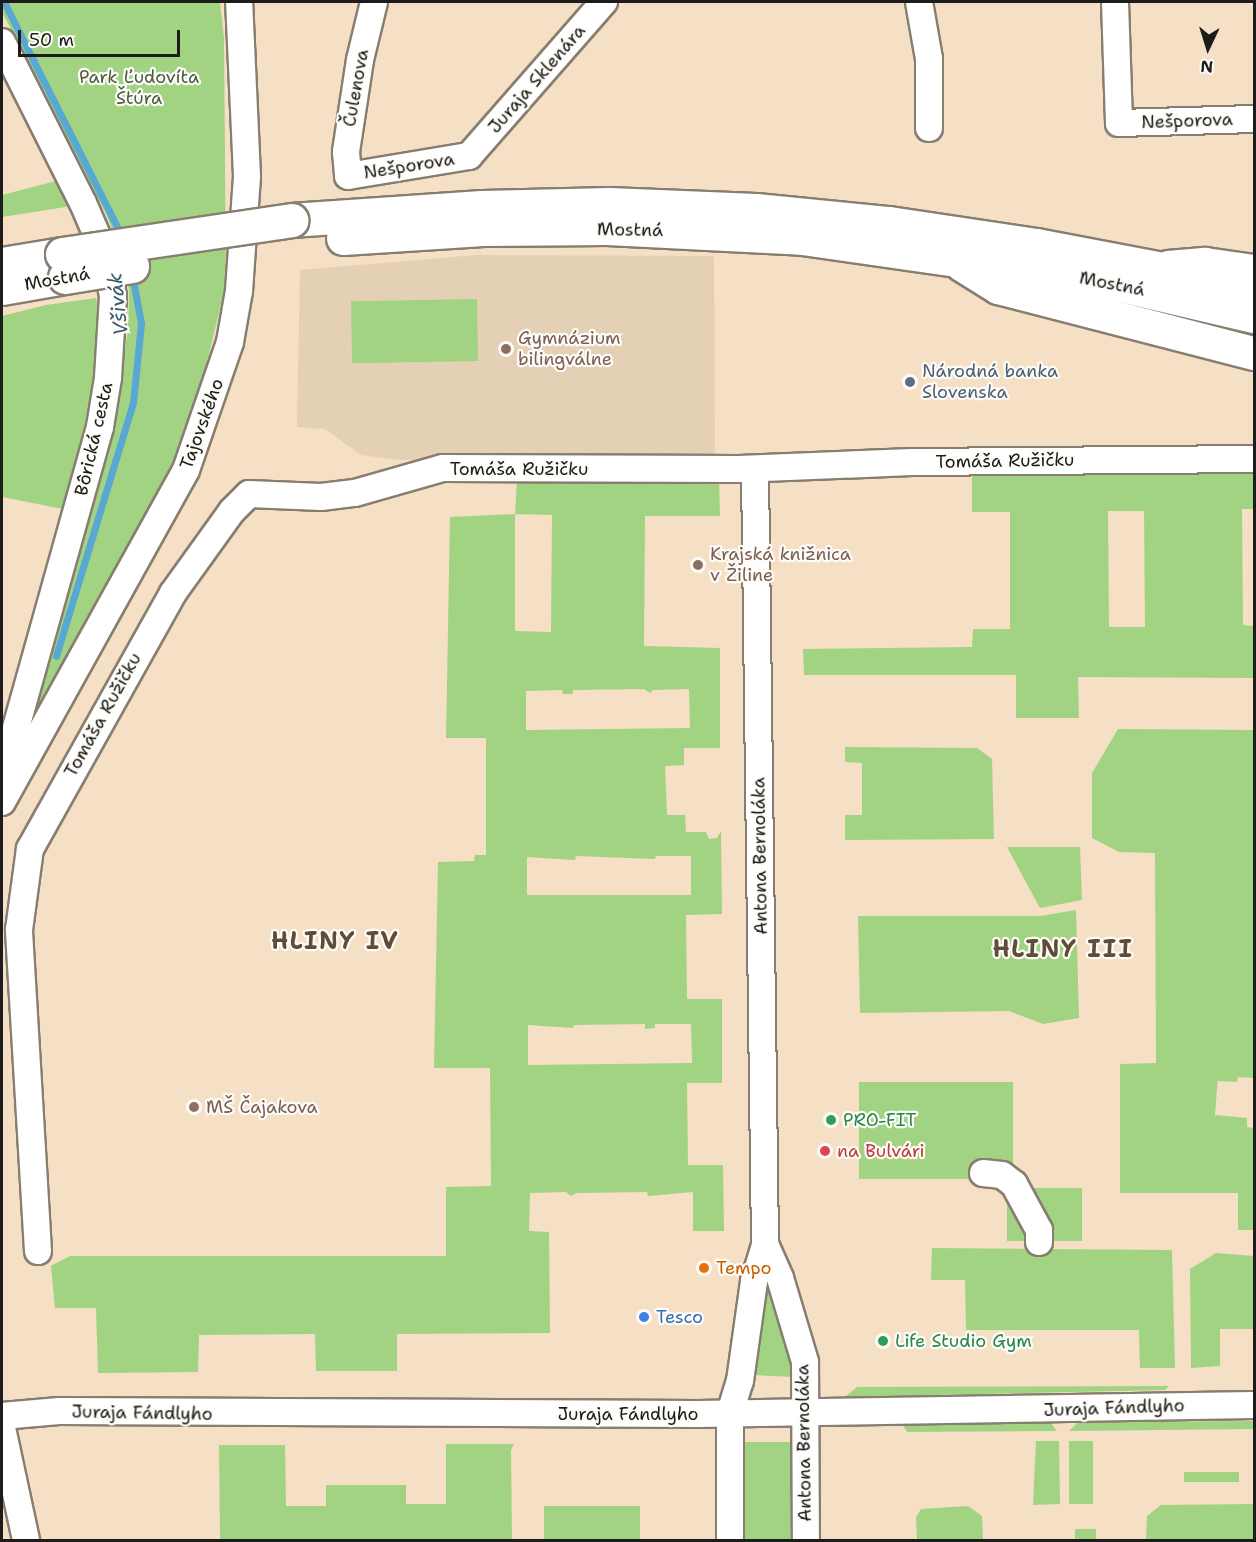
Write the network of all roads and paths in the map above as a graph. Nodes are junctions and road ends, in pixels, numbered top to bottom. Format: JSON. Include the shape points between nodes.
{"nodes":[{"id":1,"x":239,"y":2,"type":"edge"},
{"id":2,"x":374,"y":2,"type":"edge"},
{"id":3,"x":604,"y":2,"type":"edge"},
{"id":4,"x":919,"y":2,"type":"edge"},
{"id":5,"x":1115,"y":2,"type":"edge"},
{"id":6,"x":2,"y":42,"type":"edge"},
{"id":7,"x":1254,"y":119,"type":"edge"},
{"id":8,"x":929,"y":128,"type":"dead end"},
{"id":9,"x":469,"y":156,"type":"joint"},
{"id":10,"x":348,"y":176,"type":"joint"},
{"id":11,"x":293,"y":231,"type":"junction"},
{"id":12,"x":952,"y":258,"type":"junction"},
{"id":13,"x":2,"y":259,"type":"edge"},
{"id":14,"x":2,"y":264,"type":"edge"},
{"id":15,"x":57,"y":266,"type":"junction"},
{"id":16,"x":1146,"y":266,"type":"junction"},
{"id":17,"x":1254,"y":268,"type":"edge"},
{"id":18,"x":2,"y":288,"type":"edge"},
{"id":19,"x":1254,"y":291,"type":"edge"},
{"id":20,"x":2,"y":305,"type":"edge"},
{"id":21,"x":1254,"y":316,"type":"edge"},
{"id":22,"x":1254,"y":353,"type":"edge"},
{"id":23,"x":1254,"y":459,"type":"edge"},
{"id":24,"x":755,"y":469,"type":"junction"},
{"id":25,"x":2,"y":778,"type":"edge"},
{"id":26,"x":2,"y":802,"type":"edge"},
{"id":27,"x":983,"y":1173,"type":"dead end"},
{"id":28,"x":1039,"y":1242,"type":"dead end"},
{"id":29,"x":765,"y":1244,"type":"junction"},
{"id":30,"x":38,"y":1251,"type":"dead end"},
{"id":31,"x":1254,"y":1405,"type":"edge"},
{"id":32,"x":730,"y":1413,"type":"junction"},
{"id":33,"x":806,"y":1413,"type":"junction"},
{"id":34,"x":2,"y":1416,"type":"edge"},
{"id":35,"x":2,"y":1428,"type":"edge"},
{"id":36,"x":26,"y":1540,"type":"edge"},
{"id":37,"x":730,"y":1540,"type":"edge"},
{"id":38,"x":806,"y":1540,"type":"edge"}],
"edges":[{"from":1,"to":26,"type":"street","name":"Tajovského","via":[[247,176],[239,291],[230,342],[186,470]]},
{"from":2,"to":10,"type":"street","name":"Čulenova","via":[[346,152]]},
{"from":3,"to":9,"type":"street","name":"Juraja Sklenára"},
{"from":4,"to":8,"type":"street","via":[[929,58]]},
{"from":5,"to":7,"type":"street","name":"Nešporova","via":[[1119,123]]},
{"from":6,"to":25,"type":"street","name":"Bôrická cesta","via":[[83,203],[104,252],[113,296],[108,378],[100,426]]},
{"from":9,"to":10,"type":"street","name":"Nešporova"},
{"from":11,"to":12,"type":"main road","name":"Mostná","via":[[607,228],[802,238]]},
{"from":11,"to":15,"type":"main road","name":"Mostná","bridge":true},
{"from":11,"to":16,"type":"main road","name":"Mostná","via":[[482,207],[702,207],[889,223]]},
{"from":12,"to":21,"type":"main road","name":"Mostná","via":[[1103,281]]},
{"from":12,"to":22,"type":"main road","via":[[998,287]]},
{"from":13,"to":15,"type":"main road"},
{"from":14,"to":15,"type":"main road","name":"Mostná"},
{"from":15,"to":18,"type":"main road","name":"Mostná"},
{"from":15,"to":20,"type":"main road"},
{"from":16,"to":17,"type":"street","via":[[1206,261]]},
{"from":16,"to":19,"type":"main road","name":"Mostná"},
{"from":23,"to":24,"type":"street","name":"Tomáša Ružičku","via":[[912,462]]},
{"from":24,"to":29,"type":"street","name":"Antona Bernoláka"},
{"from":24,"to":30,"type":"street","name":"Tomáša Ružičku","via":[[443,468],[321,497],[249,495],[232,510],[173,593],[30,849],[19,930]]},
{"from":27,"to":28,"type":"street","via":[[1002,1175],[1014,1184],[1039,1230]]},
{"from":29,"to":32,"type":"street","name":"Antona Bernoláka","via":[[754,1281],[740,1381]]},
{"from":29,"to":33,"type":"street","name":"Antona Bernoláka","via":[[780,1278],[805,1362]]},
{"from":31,"to":33,"type":"street","name":"Juraja Fándlyho"},
{"from":32,"to":33,"type":"street","name":"Juraja Fándlyho"},
{"from":32,"to":34,"type":"street","name":"Juraja Fándlyho","via":[[59,1412]]},
{"from":32,"to":37,"type":"street","name":"Antona Bernoláka"},
{"from":33,"to":38,"type":"street","name":"Antona Bernoláka"},
{"from":35,"to":36,"type":"street"}]}
